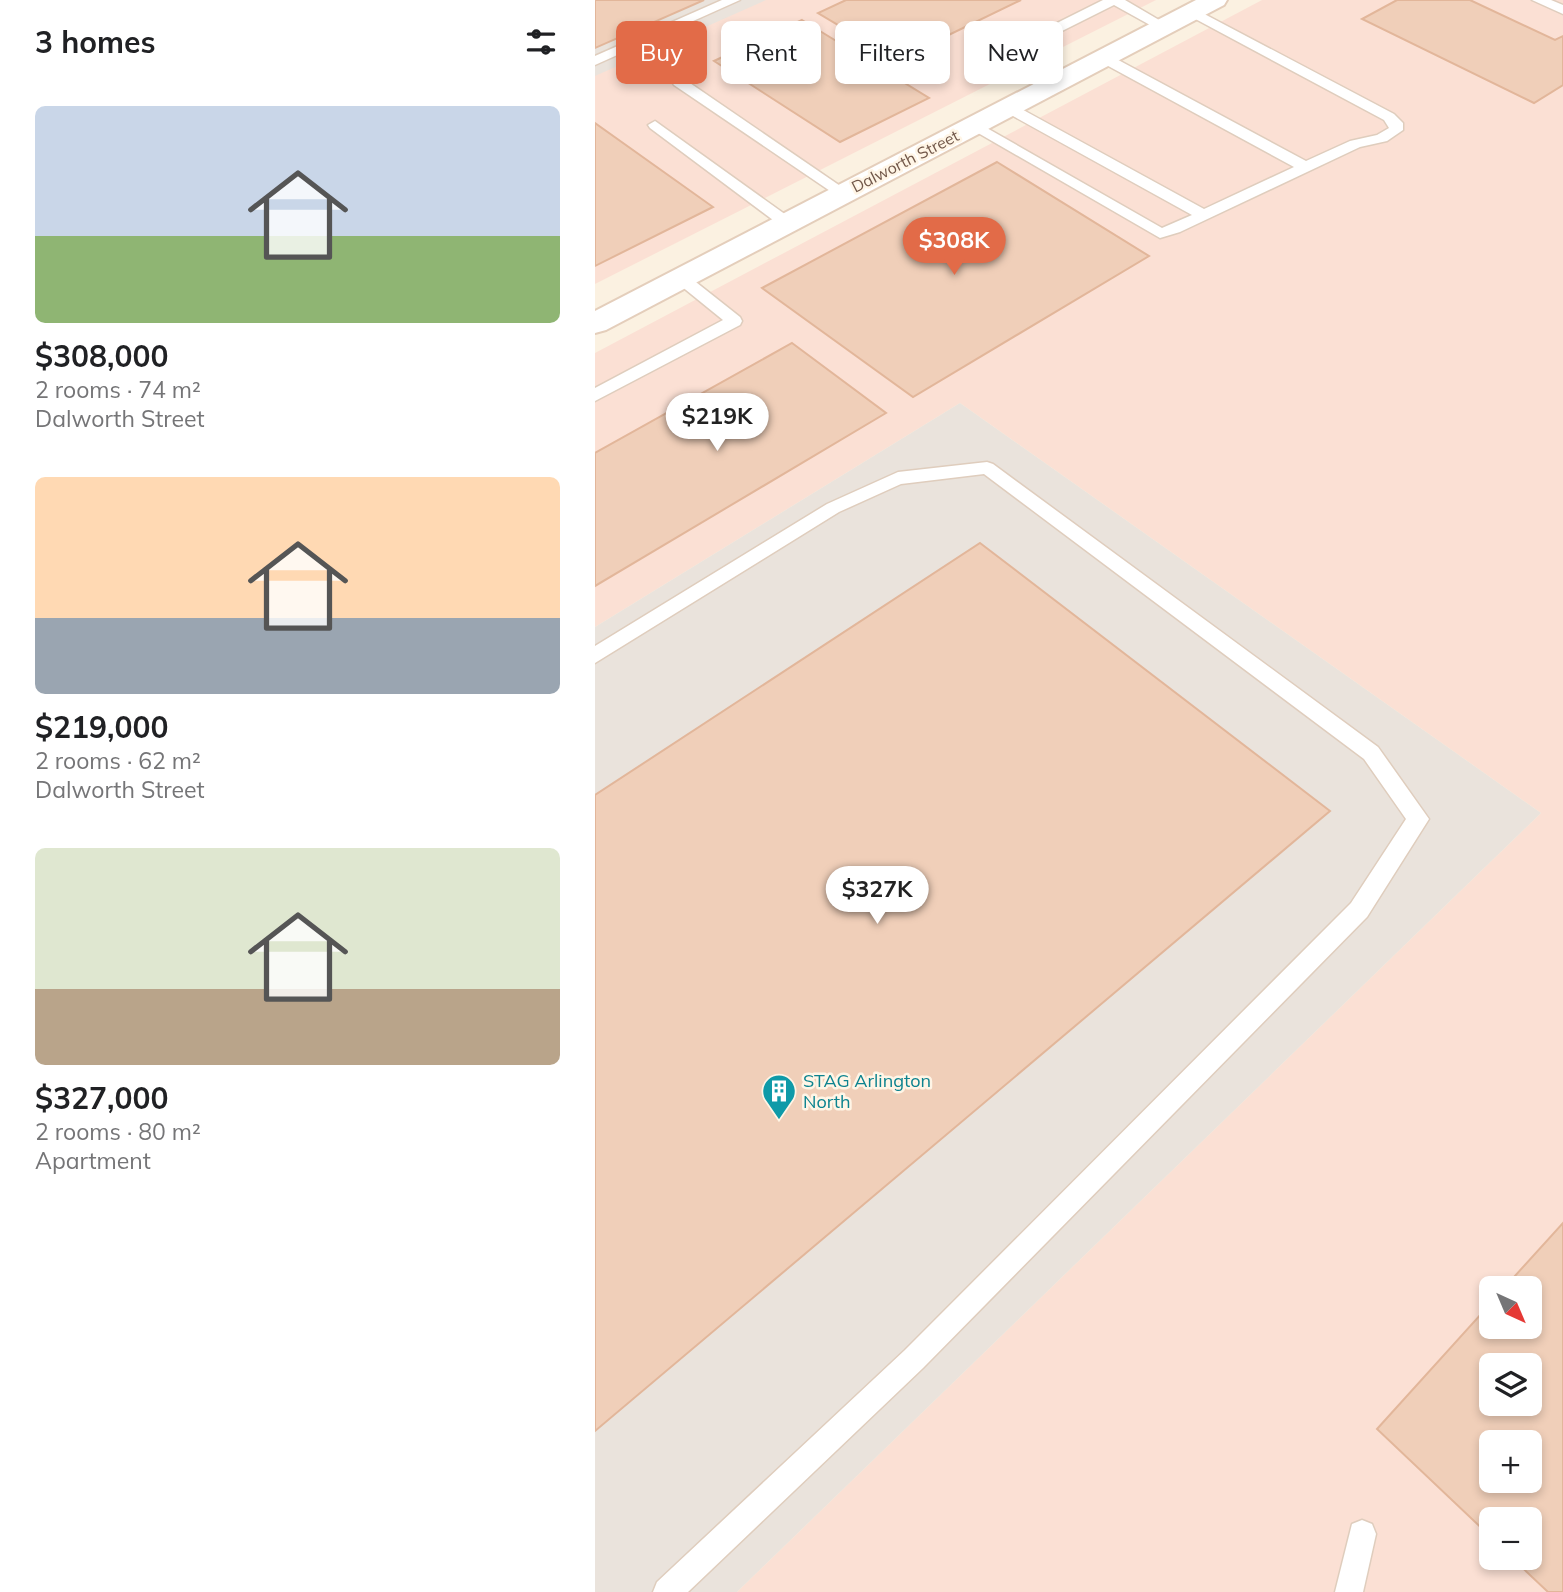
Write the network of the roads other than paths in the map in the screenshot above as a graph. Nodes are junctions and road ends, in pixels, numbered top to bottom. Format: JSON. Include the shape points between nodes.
{"nodes":[{"id":1,"x":733,"y":0,"type":"edge"},
{"id":2,"x":1114,"y":0,"type":"edge"},
{"id":3,"x":1539,"y":0,"type":"edge"},
{"id":4,"x":1204,"y":6,"type":"edge"},
{"id":5,"x":1563,"y":10,"type":"edge"},
{"id":6,"x":1164,"y":27,"type":"junction"},
{"id":7,"x":1104,"y":58,"type":"junction"},
{"id":8,"x":595,"y":61,"type":"edge"},
{"id":9,"x":682,"y":84,"type":"edge"},
{"id":10,"x":1047,"y":88,"type":"junction"},
{"id":11,"x":1009,"y":108,"type":"junction"},
{"id":12,"x":655,"y":125,"type":"dead end"},
{"id":13,"x":973,"y":126,"type":"junction"},
{"id":14,"x":1306,"y":167,"type":"junction"},
{"id":15,"x":844,"y":194,"type":"junction"},
{"id":16,"x":1204,"y":215,"type":"junction"},
{"id":17,"x":787,"y":223,"type":"junction"},
{"id":18,"x":681,"y":278,"type":"junction"},
{"id":19,"x":595,"y":323,"type":"edge"},
{"id":20,"x":595,"y":395,"type":"edge"},
{"id":21,"x":595,"y":656,"type":"edge"},
{"id":22,"x":1362,"y":1534,"type":"dead end"},
{"id":23,"x":667,"y":1592,"type":"edge"},
{"id":24,"x":1349,"y":1592,"type":"edge"}],
"edges":[{"from":1,"to":8,"type":"lane"},
{"from":2,"to":6,"type":"lane"},
{"from":2,"to":10,"type":"lane","via":[[1007,54],[1010,66]]},
{"from":3,"to":5,"type":"lane"},
{"from":4,"to":6,"type":"street","name":"Dalworth Street"},
{"from":4,"to":14,"type":"lane","via":[[1396,123],[1396,130],[1382,138],[1355,144]]},
{"from":6,"to":7,"type":"street","name":"Dalworth Street"},
{"from":7,"to":10,"type":"street","name":"Dalworth Street"},
{"from":7,"to":14,"type":"lane"},
{"from":9,"to":15,"type":"lane"},
{"from":10,"to":11,"type":"street","name":"Dalworth Street"},
{"from":11,"to":13,"type":"street","name":"Dalworth Street"},
{"from":11,"to":16,"type":"lane"},
{"from":12,"to":17,"type":"lane"},
{"from":13,"to":15,"type":"street","name":"Dalworth Street"},
{"from":13,"to":16,"type":"lane","via":[[1160,233]]},
{"from":14,"to":16,"type":"lane"},
{"from":15,"to":17,"type":"street","name":"Dalworth Street"},
{"from":17,"to":18,"type":"street","name":"Dalworth Street"},
{"from":18,"to":19,"type":"street","name":"Dalworth Street"},
{"from":18,"to":20,"type":"lane","via":[[734,321]]},
{"from":21,"to":23,"type":"lane","via":[[833,508],[898,478],[987,468],[1371,753],[1418,819],[1359,910],[914,1359]]},
{"from":22,"to":24,"type":"lane"}]}
